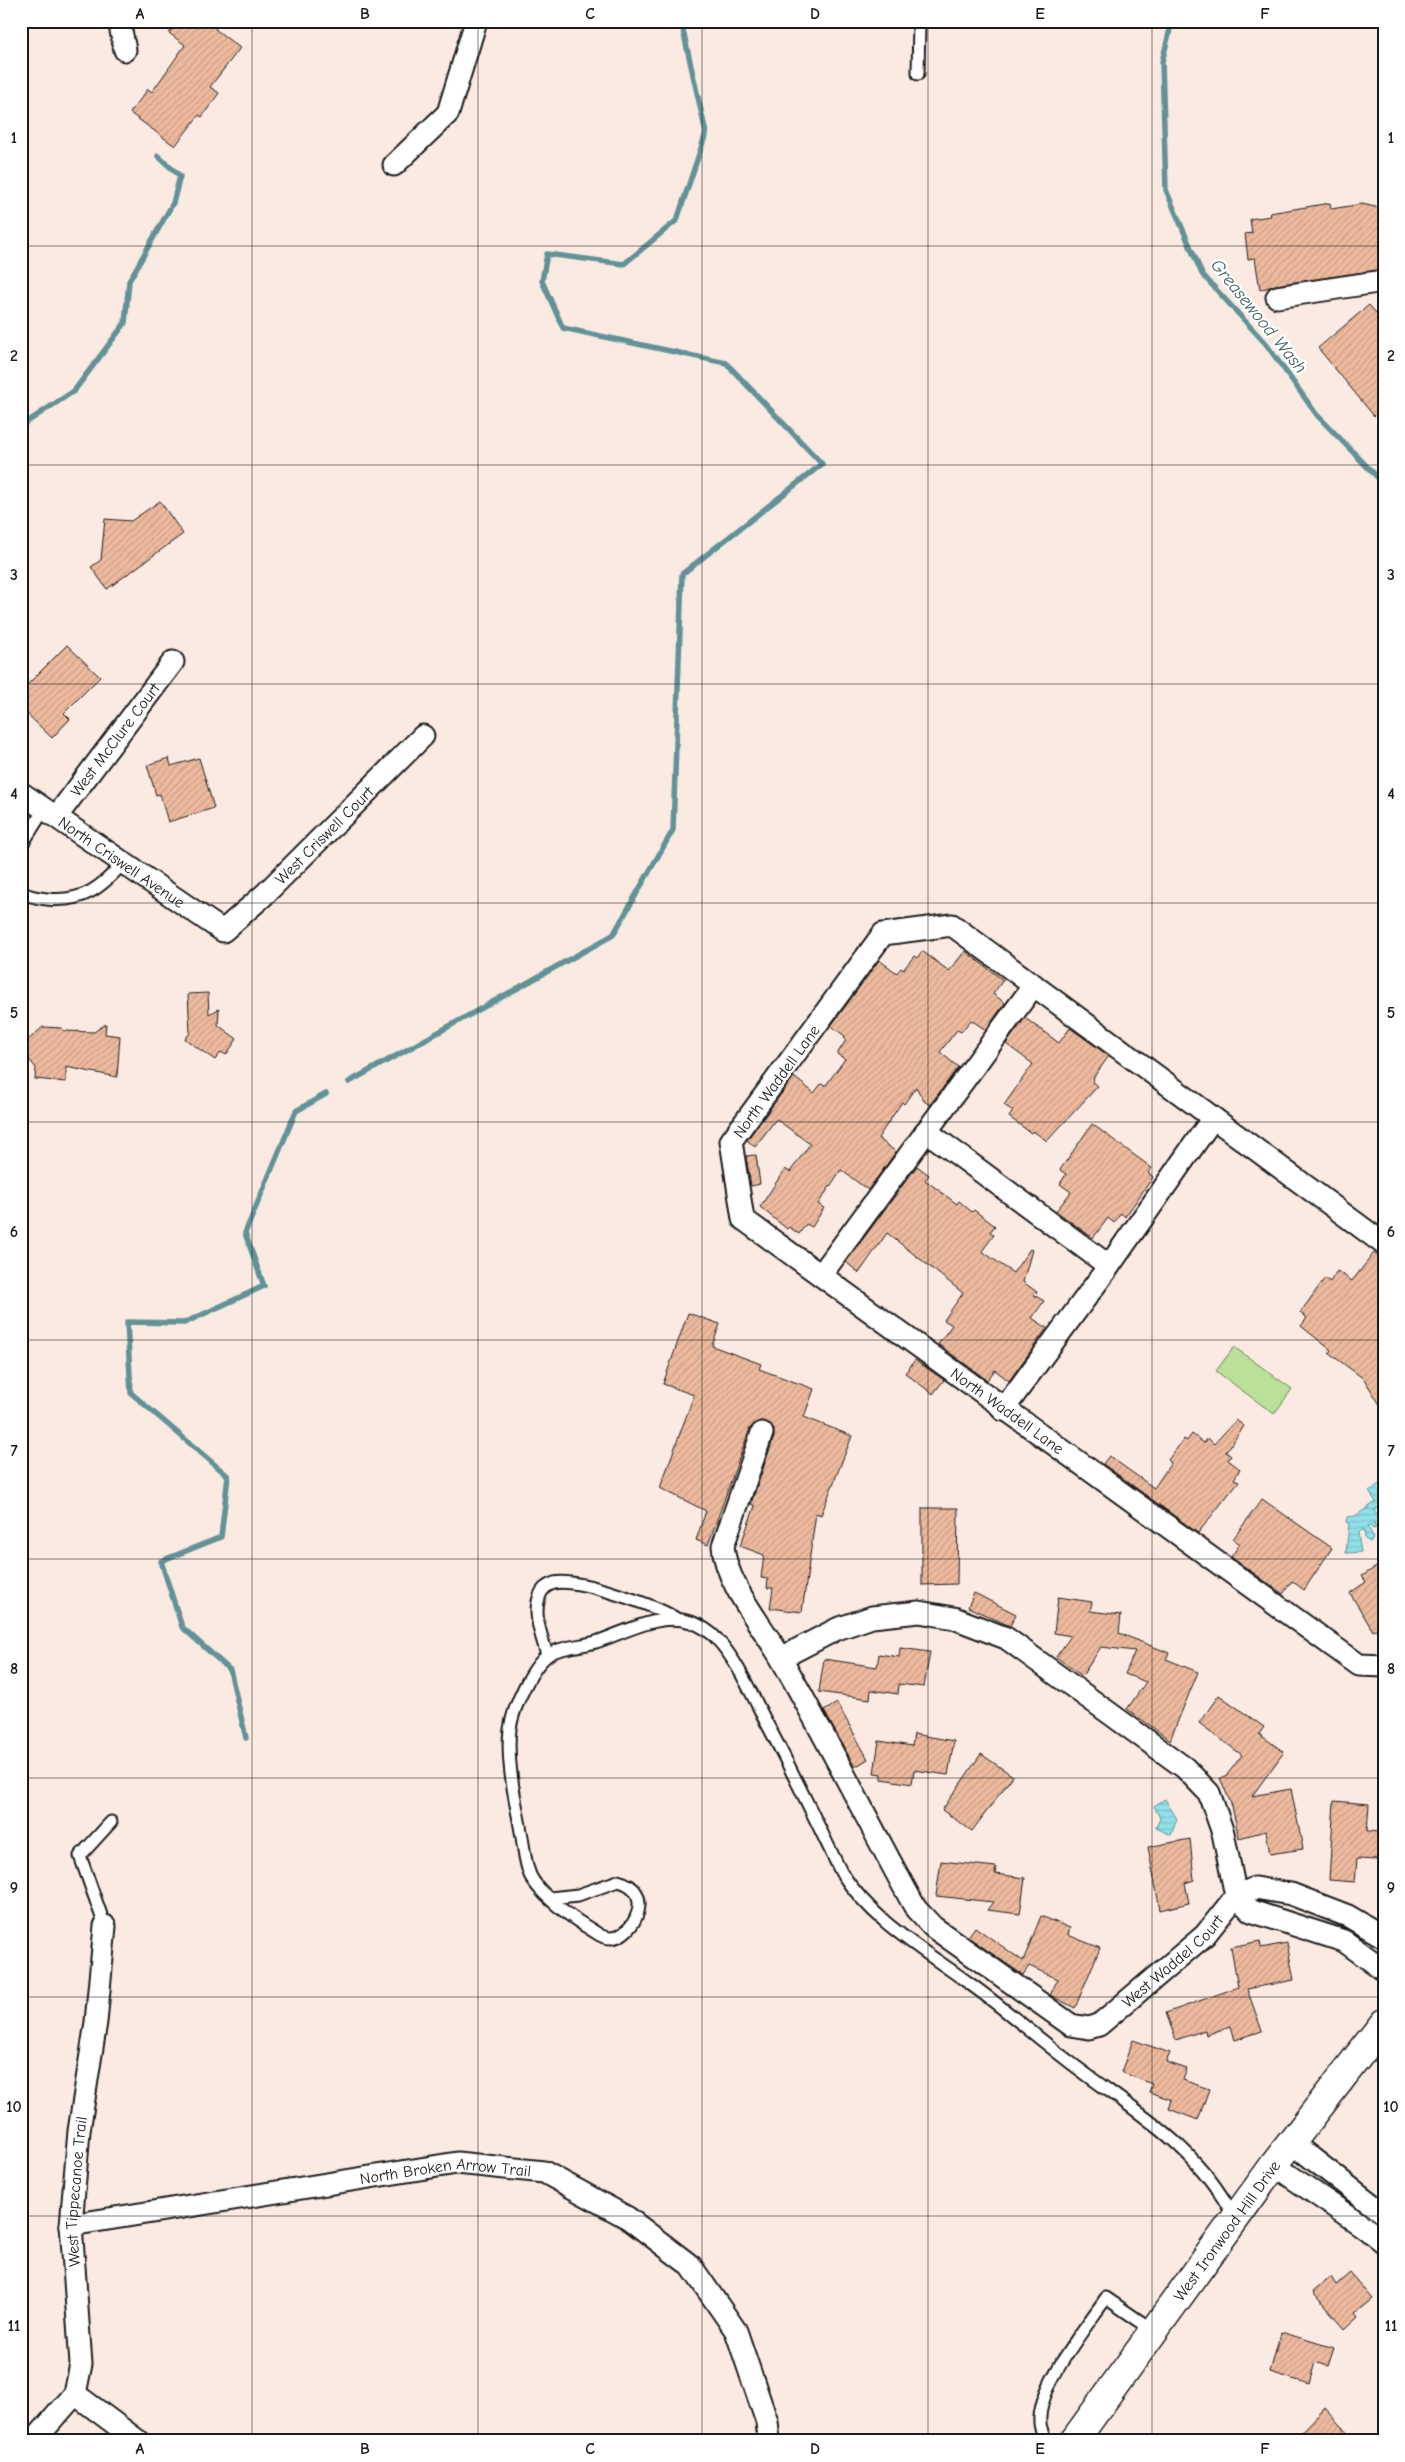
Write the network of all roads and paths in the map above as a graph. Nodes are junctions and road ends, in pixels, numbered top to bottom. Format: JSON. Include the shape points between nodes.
{"nodes":[{"id":1,"x":119,"y":21,"type":"edge"},
{"id":2,"x":476,"y":21,"type":"edge"},
{"id":3,"x":919,"y":21,"type":"edge"},
{"id":4,"x":124,"y":50,"type":"dead end"},
{"id":5,"x":918,"y":74,"type":"dead end"},
{"id":6,"x":394,"y":165,"type":"dead end"},
{"id":7,"x":1384,"y":281,"type":"edge"},
{"id":8,"x":1278,"y":297,"type":"dead end"},
{"id":9,"x":173,"y":662,"type":"dead end"},
{"id":10,"x":423,"y":736,"type":"dead end"},
{"id":11,"x":21,"y":793,"type":"edge"},
{"id":12,"x":51,"y":812,"type":"junction"},
{"id":13,"x":21,"y":846,"type":"edge"},
{"id":14,"x":124,"y":862,"type":"junction"},
{"id":15,"x":21,"y":892,"type":"edge"},
{"id":16,"x":223,"y":931,"type":"joint"},
{"id":17,"x":1034,"y":985,"type":"junction"},
{"id":18,"x":1213,"y":1118,"type":"junction"},
{"id":19,"x":926,"y":1132,"type":"junction"},
{"id":20,"x":1384,"y":1244,"type":"edge"},
{"id":21,"x":1109,"y":1266,"type":"junction"},
{"id":22,"x":821,"y":1275,"type":"junction"},
{"id":23,"x":1003,"y":1410,"type":"junction"},
{"id":24,"x":762,"y":1433,"type":"dead end"},
{"id":25,"x":676,"y":1619,"type":"junction"},
{"id":26,"x":547,"y":1655,"type":"junction"},
{"id":27,"x":781,"y":1658,"type":"junction"},
{"id":28,"x":1384,"y":1666,"type":"edge"},
{"id":29,"x":111,"y":1822,"type":"dead end"},
{"id":30,"x":1234,"y":1887,"type":"junction"},
{"id":31,"x":550,"y":1898,"type":"junction"},
{"id":32,"x":1311,"y":1916,"type":"junction"},
{"id":33,"x":105,"y":1926,"type":"joint"},
{"id":34,"x":1384,"y":1938,"type":"edge"},
{"id":35,"x":1384,"y":1970,"type":"edge"},
{"id":36,"x":1384,"y":2023,"type":"edge"},
{"id":37,"x":1292,"y":2143,"type":"junction"},
{"id":38,"x":1274,"y":2165,"type":"junction"},
{"id":39,"x":1384,"y":2214,"type":"edge"},
{"id":40,"x":1235,"y":2219,"type":"junction"},
{"id":41,"x":71,"y":2225,"type":"junction"},
{"id":42,"x":1384,"y":2243,"type":"edge"},
{"id":43,"x":1154,"y":2331,"type":"junction"},
{"id":44,"x":75,"y":2394,"type":"junction"},
{"id":45,"x":34,"y":2441,"type":"edge"},
{"id":46,"x":138,"y":2441,"type":"edge"},
{"id":47,"x":769,"y":2441,"type":"edge"},
{"id":48,"x":1046,"y":2441,"type":"edge"},
{"id":49,"x":1074,"y":2441,"type":"edge"}],
"edges":[{"from":1,"to":4,"type":"street"},
{"from":2,"to":6,"type":"street","via":[[448,113]]},
{"from":3,"to":5,"type":"lane"},
{"from":7,"to":8,"type":"street"},
{"from":9,"to":12,"type":"street","name":"West McClure Court"},
{"from":10,"to":16,"type":"street","name":"West Criswell Court","via":[[264,895]]},
{"from":11,"to":12,"type":"street","name":"North Criswell Avenue"},
{"from":12,"to":13,"type":"lane"},
{"from":12,"to":14,"type":"street","name":"North Criswell Avenue"},
{"from":14,"to":15,"type":"lane","via":[[106,882],[89,893],[66,901],[28,896]]},
{"from":14,"to":16,"type":"street","name":"North Criswell Avenue"},
{"from":17,"to":18,"type":"street","name":"North Waddell Lane"},
{"from":17,"to":19,"type":"street"},
{"from":17,"to":22,"type":"street","name":"North Waddell Lane","via":[[952,924],[884,934],[731,1141],[742,1219]]},
{"from":18,"to":20,"type":"street","name":"North Waddell Lane"},
{"from":18,"to":21,"type":"street"},
{"from":19,"to":21,"type":"street"},
{"from":19,"to":22,"type":"street"},
{"from":21,"to":23,"type":"street"},
{"from":22,"to":23,"type":"street","name":"North Waddell Lane"},
{"from":23,"to":28,"type":"street","name":"North Waddell Lane","via":[[1360,1665]]},
{"from":24,"to":27,"type":"street","via":[[723,1546],[724,1557],[748,1608]]},
{"from":25,"to":26,"type":"lane","via":[[662,1619]]},
{"from":25,"to":26,"type":"lane","via":[[618,1595],[566,1583],[554,1584],[540,1594],[538,1608]]},
{"from":25,"to":40,"type":"lane","via":[[693,1622],[706,1630],[726,1650],[766,1721],[841,1872],[872,1912],[1177,2142],[1211,2179]]},
{"from":26,"to":31,"type":"lane","via":[[531,1675],[515,1709],[509,1744],[526,1865],[539,1888]]},
{"from":27,"to":30,"type":"street","via":[[837,1629],[872,1617],[919,1612],[954,1618],[1006,1638],[1185,1768],[1209,1792],[1223,1833]]},
{"from":27,"to":30,"type":"street","name":"West Waddel Court","via":[[916,1909],[934,1928],[1070,2025],[1089,2028],[1099,2025],[1205,1935]]},
{"from":29,"to":33,"type":"lane","via":[[80,1856]]},
{"from":30,"to":32,"type":"street","via":[[1291,1894]]},
{"from":30,"to":32,"type":"street","via":[[1251,1911]]},
{"from":31,"to":31,"type":"lane","via":[[596,1933],[611,1938],[631,1924],[640,1899],[637,1892],[618,1881],[584,1893]]},
{"from":32,"to":34,"type":"street","via":[[1348,1916]]},
{"from":32,"to":35,"type":"street"},
{"from":33,"to":41,"type":"street","name":"West Tippecanoe Trail","via":[[96,2022],[79,2131]]},
{"from":36,"to":37,"type":"street","name":"West Ironwood Hill Drive"},
{"from":37,"to":38,"type":"street","name":"West Ironwood Hill Drive"},
{"from":37,"to":39,"type":"street"},
{"from":38,"to":40,"type":"street","name":"West Ironwood Hill Drive"},
{"from":38,"to":42,"type":"street"},
{"from":40,"to":43,"type":"street","name":"West Ironwood Hill Drive"},
{"from":41,"to":44,"type":"street","name":"West Tippecanoe Trail","via":[[81,2364]]},
{"from":41,"to":47,"type":"street","name":"North Broken Arrow Trail","via":[[457,2163],[544,2172],[628,2218],[691,2266],[736,2331],[767,2422]]},
{"from":43,"to":48,"type":"lane","via":[[1106,2298],[1054,2376],[1042,2404],[1040,2423]]},
{"from":43,"to":49,"type":"street","name":"West Ironwood Hill Drive"},
{"from":44,"to":45,"type":"street","name":"West Tippecanoe Trail"},
{"from":44,"to":46,"type":"street"}]}
